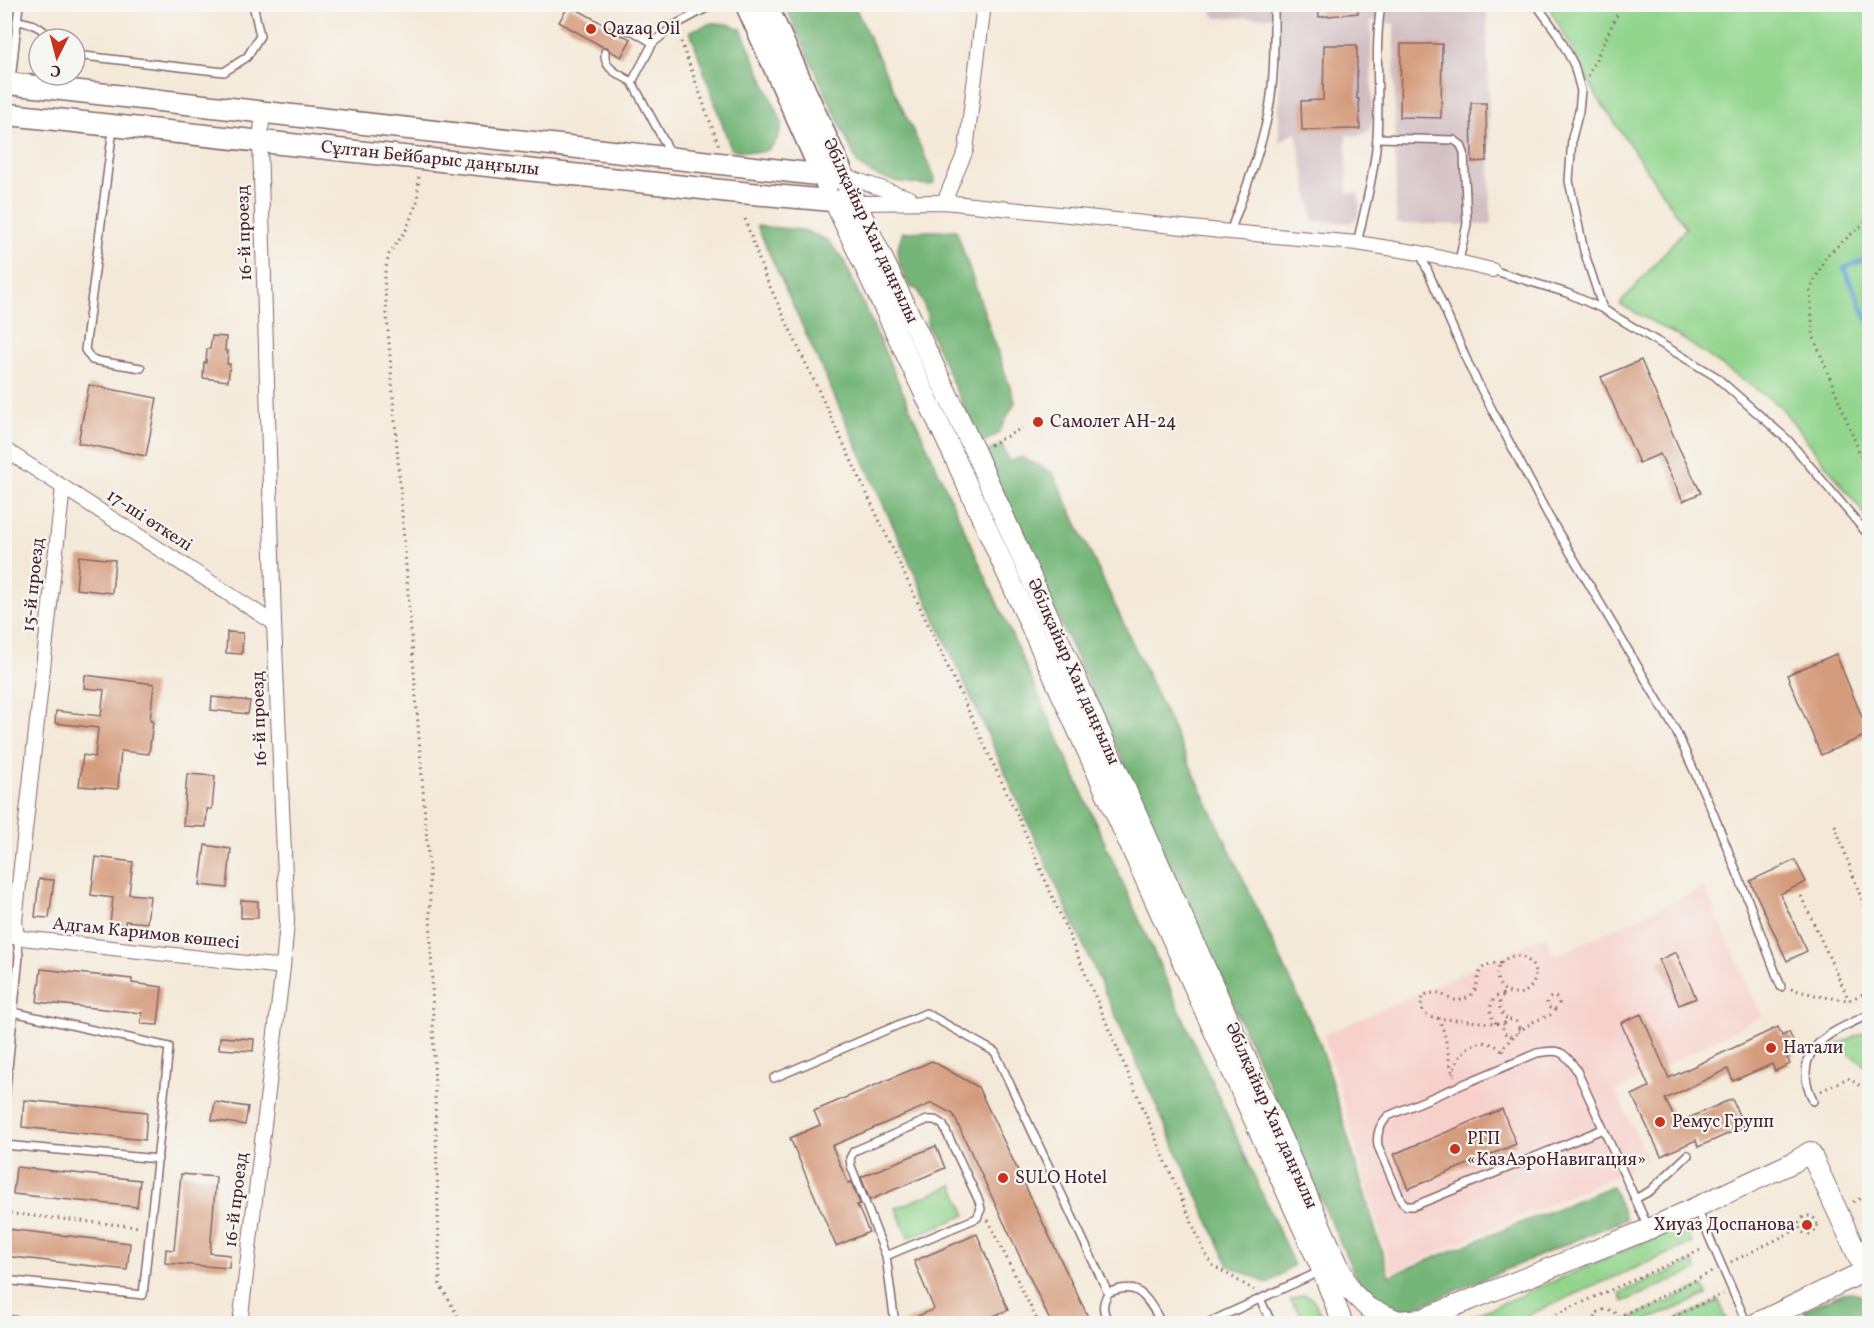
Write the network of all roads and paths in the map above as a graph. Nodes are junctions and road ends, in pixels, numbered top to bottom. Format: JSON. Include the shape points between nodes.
{"nodes":[{"id":1,"x":19,"y":4,"type":"edge"},
{"id":2,"x":253,"y":4,"type":"edge"},
{"id":3,"x":666,"y":4,"type":"edge"},
{"id":4,"x":714,"y":4,"type":"edge"},
{"id":5,"x":746,"y":4,"type":"edge"},
{"id":6,"x":766,"y":4,"type":"edge"},
{"id":7,"x":984,"y":4,"type":"edge"},
{"id":8,"x":1274,"y":4,"type":"edge"},
{"id":9,"x":1381,"y":4,"type":"edge"},
{"id":10,"x":1536,"y":4,"type":"edge"},
{"id":11,"x":1622,"y":4,"type":"edge"},
{"id":12,"x":671,"y":13,"type":"dead end"},
{"id":13,"x":17,"y":21,"type":"junction"},
{"id":14,"x":39,"y":27,"type":"edge"},
{"id":15,"x":618,"y":29,"type":"dead end"},
{"id":16,"x":678,"y":35,"type":"dead end"},
{"id":17,"x":653,"y":43,"type":"junction"},
{"id":18,"x":605,"y":52,"type":"dead end"},
{"id":19,"x":87,"y":56,"type":"edge"},
{"id":20,"x":632,"y":82,"type":"junction"},
{"id":21,"x":8,"y":83,"type":"edge"},
{"id":22,"x":1581,"y":92,"type":"junction"},
{"id":23,"x":263,"y":111,"type":"junction"},
{"id":24,"x":4,"y":114,"type":"edge"},
{"id":25,"x":113,"y":126,"type":"junction"},
{"id":26,"x":1377,"y":138,"type":"junction"},
{"id":27,"x":261,"y":142,"type":"junction"},
{"id":28,"x":421,"y":157,"type":"junction"},
{"id":29,"x":673,"y":158,"type":"junction"},
{"id":30,"x":725,"y":163,"type":"junction"},
{"id":31,"x":832,"y":175,"type":"junction"},
{"id":32,"x":834,"y":201,"type":"junction"},
{"id":33,"x":920,"y":201,"type":"junction"},
{"id":34,"x":944,"y":202,"type":"junction"},
{"id":35,"x":855,"y":203,"type":"junction"},
{"id":36,"x":1869,"y":218,"type":"edge"},
{"id":37,"x":745,"y":219,"type":"dead end"},
{"id":38,"x":1230,"y":232,"type":"junction"},
{"id":39,"x":1357,"y":243,"type":"junction"},
{"id":40,"x":1420,"y":253,"type":"junction"},
{"id":41,"x":1459,"y":261,"type":"junction"},
{"id":42,"x":1492,"y":270,"type":"joint"},
{"id":43,"x":1603,"y":309,"type":"junction"},
{"id":44,"x":141,"y":368,"type":"dead end"},
{"id":45,"x":1022,"y":428,"type":"dead end"},
{"id":46,"x":4,"y":450,"type":"edge"},
{"id":47,"x":975,"y":452,"type":"junction"},
{"id":48,"x":1869,"y":479,"type":"edge"},
{"id":49,"x":63,"y":487,"type":"junction"},
{"id":50,"x":1869,"y":537,"type":"edge"},
{"id":51,"x":274,"y":624,"type":"junction"},
{"id":52,"x":1835,"y":825,"type":"dead end"},
{"id":53,"x":1801,"y":896,"type":"dead end"},
{"id":54,"x":1869,"y":923,"type":"edge"},
{"id":55,"x":11,"y":937,"type":"edge"},
{"id":56,"x":1501,"y":963,"type":"junction"},
{"id":57,"x":284,"y":967,"type":"junction"},
{"id":58,"x":1780,"y":987,"type":"joint"},
{"id":59,"x":1869,"y":991,"type":"edge"},
{"id":60,"x":1505,"y":993,"type":"junction"},
{"id":61,"x":1849,"y":1000,"type":"junction"},
{"id":62,"x":1556,"y":1009,"type":"junction"},
{"id":63,"x":4,"y":1010,"type":"edge"},
{"id":64,"x":14,"y":1011,"type":"junction"},
{"id":65,"x":1869,"y":1014,"type":"edge"},
{"id":66,"x":1438,"y":1018,"type":"junction"},
{"id":67,"x":1508,"y":1020,"type":"junction"},
{"id":68,"x":1496,"y":1023,"type":"junction"},
{"id":69,"x":1504,"y":1024,"type":"junction"},
{"id":70,"x":1516,"y":1034,"type":"junction"},
{"id":71,"x":1503,"y":1051,"type":"junction"},
{"id":72,"x":1504,"y":1066,"type":"junction"},
{"id":73,"x":1453,"y":1074,"type":"junction"},
{"id":74,"x":774,"y":1078,"type":"dead end"},
{"id":75,"x":1458,"y":1086,"type":"junction"},
{"id":76,"x":1869,"y":1092,"type":"edge"},
{"id":77,"x":1812,"y":1098,"type":"joint"},
{"id":78,"x":4,"y":1109,"type":"edge"},
{"id":79,"x":1603,"y":1129,"type":"junction"},
{"id":80,"x":4,"y":1145,"type":"edge"},
{"id":81,"x":1688,"y":1155,"type":"dead end"},
{"id":82,"x":158,"y":1159,"type":"junction"},
{"id":83,"x":1635,"y":1199,"type":"junction"},
{"id":84,"x":1696,"y":1207,"type":"junction"},
{"id":85,"x":981,"y":1209,"type":"junction"},
{"id":86,"x":4,"y":1213,"type":"edge"},
{"id":87,"x":150,"y":1228,"type":"junction"},
{"id":88,"x":1800,"y":1228,"type":"junction"},
{"id":89,"x":1649,"y":1229,"type":"junction"},
{"id":90,"x":1712,"y":1244,"type":"junction"},
{"id":91,"x":886,"y":1256,"type":"junction"},
{"id":92,"x":1722,"y":1267,"type":"junction"},
{"id":93,"x":1322,"y":1270,"type":"junction"},
{"id":94,"x":4,"y":1280,"type":"edge"},
{"id":95,"x":1732,"y":1289,"type":"junction"},
{"id":96,"x":1108,"y":1293,"type":"junction"},
{"id":97,"x":1263,"y":1298,"type":"junction"},
{"id":98,"x":1618,"y":1317,"type":"junction"},
{"id":99,"x":4,"y":1318,"type":"edge"},
{"id":100,"x":1869,"y":1320,"type":"edge"},
{"id":101,"x":40,"y":1323,"type":"edge"},
{"id":102,"x":240,"y":1323,"type":"edge"},
{"id":103,"x":462,"y":1323,"type":"edge"},
{"id":104,"x":895,"y":1323,"type":"edge"},
{"id":105,"x":1038,"y":1323,"type":"edge"},
{"id":106,"x":1109,"y":1323,"type":"edge"},
{"id":107,"x":1162,"y":1323,"type":"edge"},
{"id":108,"x":1205,"y":1323,"type":"edge"},
{"id":109,"x":1272,"y":1323,"type":"edge"},
{"id":110,"x":1343,"y":1323,"type":"edge"},
{"id":111,"x":1534,"y":1323,"type":"edge"},
{"id":112,"x":1594,"y":1323,"type":"edge"},
{"id":113,"x":1619,"y":1323,"type":"edge"},
{"id":114,"x":1656,"y":1323,"type":"edge"},
{"id":115,"x":1747,"y":1323,"type":"edge"},
{"id":116,"x":1755,"y":1323,"type":"edge"},
{"id":117,"x":1862,"y":1323,"type":"edge"}],
"edges":[{"from":1,"to":13,"type":"lane"},
{"from":2,"to":19,"type":"lane","via":[[260,36],[247,57],[224,72]]},
{"from":3,"to":12,"type":"path"},
{"from":4,"to":17,"type":"lane","via":[[675,25]]},
{"from":5,"to":31,"type":"main road","name":"Әбілқайыр Хан даңғылы"},
{"from":6,"to":31,"type":"main road","name":"Әбілқайыр Хан даңғылы"},
{"from":7,"to":34,"type":"street","via":[[966,150]]},
{"from":8,"to":38,"type":"lane","via":[[1270,103],[1254,166]]},
{"from":9,"to":26,"type":"lane"},
{"from":10,"to":22,"type":"lane","via":[[1574,65]]},
{"from":11,"to":22,"type":"path"},
{"from":13,"to":14,"type":"lane"},
{"from":13,"to":21,"type":"lane"},
{"from":15,"to":17,"type":"lane","via":[[633,31]]},
{"from":16,"to":30,"type":"path"},
{"from":17,"to":20,"type":"lane"},
{"from":18,"to":20,"type":"lane","via":[[609,68]]},
{"from":20,"to":29,"type":"lane"},
{"from":21,"to":23,"type":"main road","name":"Сұлтан Бейбарыс даңғылы"},
{"from":22,"to":43,"type":"lane","via":[[1569,181],[1584,251]]},
{"from":23,"to":27,"type":"street","name":"16-й проезд"},
{"from":23,"to":29,"type":"main road","name":"Сұлтан Бейбарыс даңғылы"},
{"from":24,"to":25,"type":"main road","name":"Сұлтан Бейбарыс даңғылы"},
{"from":25,"to":27,"type":"main road","name":"Сұлтан Бейбарыс даңғылы"},
{"from":25,"to":44,"type":"lane","via":[[85,350],[92,360]]},
{"from":26,"to":39,"type":"lane"},
{"from":26,"to":41,"type":"lane","via":[[1454,140],[1461,145],[1467,224]]},
{"from":27,"to":28,"type":"main road","name":"Сұлтан Бейбарыс даңғылы"},
{"from":27,"to":51,"type":"street","name":"16-й проезд"},
{"from":28,"to":32,"type":"main road","name":"Сұлтан Бейбарыс даңғылы"},
{"from":28,"to":103,"type":"path","via":[[417,202],[406,230],[389,254],[384,277],[429,869],[440,1284]]},
{"from":29,"to":30,"type":"main road","name":"Сұлтан Бейбарыс даңғылы"},
{"from":30,"to":31,"type":"main road","name":"Сұлтан Бейбарыс даңғылы"},
{"from":31,"to":32,"type":"main road","name":"Әбілқайыр Хан даңғылы"},
{"from":31,"to":33,"type":"street"},
{"from":31,"to":35,"type":"main road","name":"Әбілқайыр Хан даңғылы"},
{"from":32,"to":35,"type":"main road","name":"Сұлтан Бейбарыс даңғылы"},
{"from":32,"to":93,"type":"street","name":"Әбілқайыр Хан даңғылы","via":[[954,456]]},
{"from":33,"to":34,"type":"street"},
{"from":33,"to":35,"type":"street"},
{"from":34,"to":38,"type":"street"},
{"from":35,"to":47,"type":"street","name":"Әбілқайыр Хан даңғылы"},
{"from":36,"to":48,"type":"path","via":[[1826,256],[1810,290],[1813,335]]},
{"from":37,"to":97,"type":"path","via":[[764,274],[1020,820],[1204,1251],[1212,1265]]},
{"from":38,"to":39,"type":"street"},
{"from":39,"to":40,"type":"street"},
{"from":40,"to":41,"type":"street"},
{"from":40,"to":58,"type":"lane","via":[[1471,370],[1548,515],[1676,731],[1735,868]]},
{"from":41,"to":42,"type":"street"},
{"from":42,"to":43,"type":"lane","via":[[1567,293]]},
{"from":43,"to":50,"type":"lane","via":[[1714,376],[1788,440]]},
{"from":45,"to":47,"type":"path"},
{"from":46,"to":49,"type":"street","name":"17-ші өткелі"},
{"from":47,"to":89,"type":"street","name":"Әбілқайыр Хан даңғылы","via":[[1350,1290],[1368,1308],[1398,1321],[1422,1320]]},
{"from":49,"to":51,"type":"street","name":"17-ші өткелі"},
{"from":49,"to":55,"type":"street","name":"15-й проезд"},
{"from":51,"to":57,"type":"street","name":"16-й проезд","via":[[287,922]]},
{"from":52,"to":54,"type":"path"},
{"from":53,"to":61,"type":"path"},
{"from":55,"to":57,"type":"street","name":"Адгам Каримов көшесі"},
{"from":55,"to":64,"type":"lane","via":[[19,956]]},
{"from":56,"to":60,"type":"path","via":[[1497,980]]},
{"from":56,"to":60,"type":"path","via":[[1512,957],[1524,958],[1535,974],[1526,991]]},
{"from":56,"to":66,"type":"path","via":[[1479,972],[1473,993],[1467,998],[1457,1001],[1440,993],[1424,995],[1421,1010],[1426,1016]]},
{"from":57,"to":102,"type":"street","name":"16-й проезд"},
{"from":58,"to":61,"type":"path"},
{"from":59,"to":61,"type":"path"},
{"from":60,"to":67,"type":"path","via":[[1500,1008]]},
{"from":60,"to":68,"type":"path","via":[[1490,1004]]},
{"from":62,"to":62,"type":"path","via":[[1559,1000],[1550,998],[1548,1006]]},
{"from":62,"to":70,"type":"path"},
{"from":63,"to":64,"type":"lane"},
{"from":64,"to":78,"type":"lane"},
{"from":64,"to":82,"type":"lane","via":[[169,1047]]},
{"from":65,"to":77,"type":"lane","via":[[1823,1037],[1814,1047],[1806,1072]]},
{"from":66,"to":68,"type":"path"},
{"from":66,"to":73,"type":"path","via":[[1446,1036]]},
{"from":67,"to":69,"type":"path"},
{"from":67,"to":70,"type":"path","via":[[1517,1023]]},
{"from":68,"to":69,"type":"path"},
{"from":69,"to":70,"type":"path","via":[[1505,1034]]},
{"from":70,"to":71,"type":"path"},
{"from":71,"to":72,"type":"path"},
{"from":71,"to":73,"type":"path","via":[[1489,1044],[1469,1045],[1455,1063]]},
{"from":72,"to":75,"type":"lane"},
{"from":72,"to":79,"type":"lane","via":[[1557,1050],[1575,1069]]},
{"from":73,"to":75,"type":"path"},
{"from":74,"to":96,"type":"lane","via":[[926,1013],[995,1052]]},
{"from":75,"to":79,"type":"lane","via":[[1388,1116],[1381,1124],[1378,1146],[1407,1206]]},
{"from":76,"to":77,"type":"path","via":[[1848,1078]]},
{"from":79,"to":83,"type":"lane"},
{"from":80,"to":82,"type":"lane"},
{"from":81,"to":83,"type":"lane","via":[[1650,1191]]},
{"from":82,"to":87,"type":"lane"},
{"from":83,"to":89,"type":"lane"},
{"from":84,"to":89,"type":"street"},
{"from":84,"to":90,"type":"lane"},
{"from":84,"to":116,"type":"street","via":[[1810,1152],[1865,1271],[1782,1314]]},
{"from":85,"to":91,"type":"lane","via":[[976,1218]]},
{"from":85,"to":91,"type":"lane","via":[[943,1125],[935,1120],[854,1150],[851,1166]]},
{"from":85,"to":105,"type":"path"},
{"from":86,"to":87,"type":"path"},
{"from":87,"to":94,"type":"lane","via":[[143,1295]]},
{"from":88,"to":88,"type":"path","via":[[1804,1233],[1813,1233],[1817,1222],[1813,1217],[1804,1217]]},
{"from":88,"to":92,"type":"path"},
{"from":90,"to":92,"type":"lane"},
{"from":90,"to":111,"type":"path"},
{"from":91,"to":104,"type":"lane"},
{"from":92,"to":95,"type":"lane"},
{"from":92,"to":98,"type":"path"},
{"from":93,"to":97,"type":"lane"},
{"from":93,"to":110,"type":"street","name":"Әбілқайыр Хан даңғылы"},
{"from":95,"to":114,"type":"path"},
{"from":95,"to":115,"type":"lane"},
{"from":96,"to":106,"type":"lane","via":[[1104,1311]]},
{"from":96,"to":107,"type":"lane","via":[[1121,1287],[1145,1296]]},
{"from":97,"to":108,"type":"lane"},
{"from":97,"to":109,"type":"lane"},
{"from":98,"to":112,"type":"path","via":[[1603,1309],[1596,1314]]},
{"from":98,"to":113,"type":"path"},
{"from":99,"to":101,"type":"lane"},
{"from":100,"to":117,"type":"path"}]}
